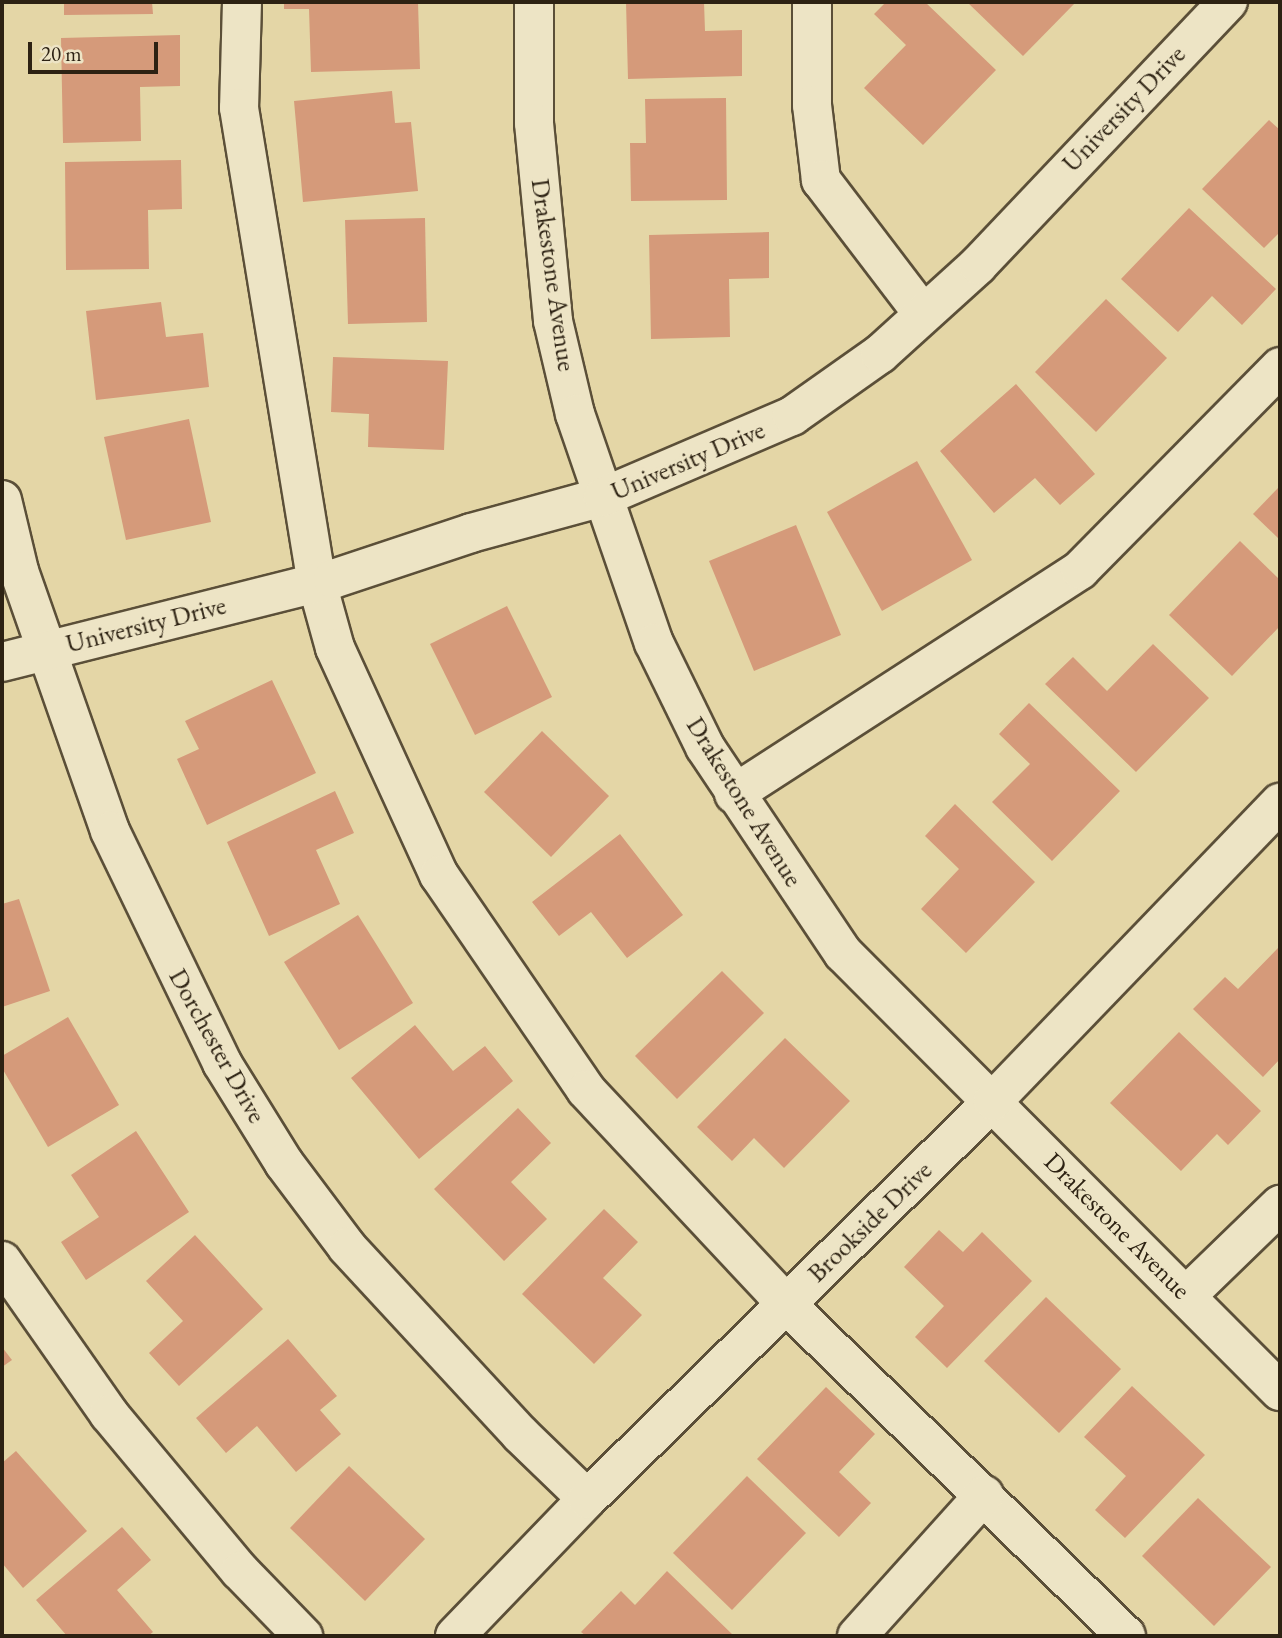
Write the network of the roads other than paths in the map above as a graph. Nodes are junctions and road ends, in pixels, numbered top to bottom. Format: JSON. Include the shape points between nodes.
{"nodes":[{"id":1,"x":242,"y":2,"type":"edge"},
{"id":2,"x":534,"y":2,"type":"edge"},
{"id":3,"x":812,"y":2,"type":"edge"},
{"id":4,"x":1228,"y":2,"type":"edge"},
{"id":5,"x":923,"y":314,"type":"junction"},
{"id":6,"x":1280,"y":367,"type":"edge"},
{"id":7,"x":603,"y":497,"type":"junction"},
{"id":8,"x":2,"y":500,"type":"edge"},
{"id":9,"x":317,"y":583,"type":"junction"},
{"id":10,"x":50,"y":649,"type":"junction"},
{"id":11,"x":2,"y":662,"type":"edge"},
{"id":12,"x":734,"y":794,"type":"junction"},
{"id":13,"x":1280,"y":803,"type":"edge"},
{"id":14,"x":993,"y":1101,"type":"junction"},
{"id":15,"x":1280,"y":1205,"type":"edge"},
{"id":16,"x":2,"y":1261,"type":"edge"},
{"id":17,"x":1186,"y":1296,"type":"junction"},
{"id":18,"x":786,"y":1304,"type":"junction"},
{"id":19,"x":1280,"y":1391,"type":"edge"},
{"id":20,"x":984,"y":1495,"type":"junction"},
{"id":21,"x":587,"y":1499,"type":"junction"},
{"id":22,"x":303,"y":1636,"type":"edge"},
{"id":23,"x":455,"y":1636,"type":"edge"},
{"id":24,"x":858,"y":1636,"type":"edge"},
{"id":25,"x":1126,"y":1636,"type":"edge"}],
"edges":[{"from":1,"to":9,"type":"street","via":[[239,108]]},
{"from":2,"to":7,"type":"street","name":"Drakestone Avenue","via":[[534,123],[553,321],[575,414]]},
{"from":3,"to":5,"type":"street","via":[[812,105],[821,180]]},
{"from":4,"to":5,"type":"street","name":"University Drive","via":[[978,264]]},
{"from":5,"to":7,"type":"street","name":"University Drive","via":[[880,354],[792,416]]},
{"from":6,"to":12,"type":"street","via":[[1080,570]]},
{"from":7,"to":9,"type":"street","name":"University Drive"},
{"from":7,"to":12,"type":"street","name":"Drakestone Avenue","via":[[654,643],[705,747]]},
{"from":8,"to":10,"type":"street","name":"Dorchester Drive","via":[[19,571]]},
{"from":9,"to":10,"type":"street","name":"University Drive"},
{"from":9,"to":18,"type":"street","via":[[335,648],[439,876],[586,1090]]},
{"from":10,"to":11,"type":"street","name":"University Drive"},
{"from":10,"to":21,"type":"street","name":"Dorchester Drive","via":[[78,744],[133,881],[222,1063],[284,1163],[347,1247],[520,1434]]},
{"from":12,"to":14,"type":"street","name":"Drakestone Avenue","via":[[844,953]]},
{"from":13,"to":14,"type":"street","name":"Brookside Drive"},
{"from":14,"to":17,"type":"street","name":"Drakestone Avenue"},
{"from":14,"to":18,"type":"street","name":"Brookside Drive"},
{"from":15,"to":17,"type":"street"},
{"from":16,"to":22,"type":"street","via":[[109,1414],[240,1571]]},
{"from":17,"to":19,"type":"street","name":"Drakestone Avenue"},
{"from":18,"to":20,"type":"street"},
{"from":18,"to":21,"type":"street","name":"Brookside Drive"},
{"from":20,"to":24,"type":"street"},
{"from":20,"to":25,"type":"street"},
{"from":21,"to":23,"type":"street","name":"Brookside Drive"}]}
